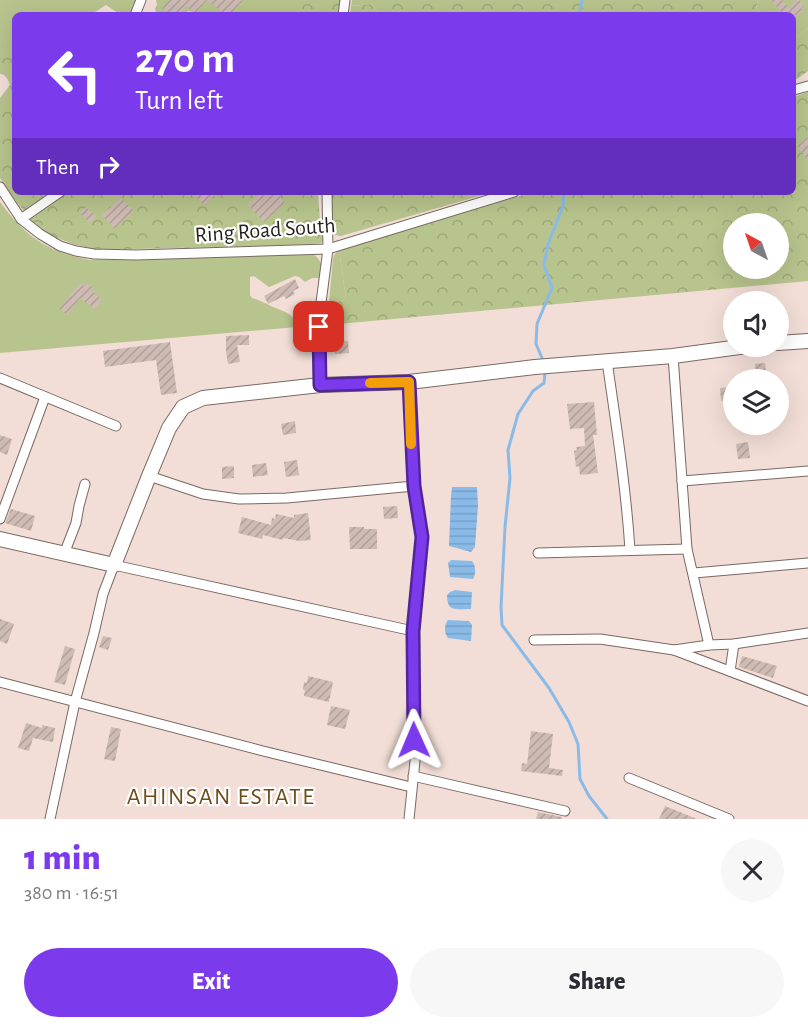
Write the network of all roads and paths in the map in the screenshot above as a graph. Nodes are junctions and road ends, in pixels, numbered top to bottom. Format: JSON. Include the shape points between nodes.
{"nodes":[{"id":1,"x":0,"y":187,"type":"edge"},
{"id":2,"x":56,"y":195,"type":"edge"},
{"id":3,"x":327,"y":195,"type":"edge"},
{"id":4,"x":504,"y":195,"type":"edge"},
{"id":5,"x":21,"y":219,"type":"junction"},
{"id":6,"x":328,"y":249,"type":"junction"},
{"id":7,"x":808,"y":341,"type":"edge"},
{"id":8,"x":789,"y":342,"type":"edge"},
{"id":9,"x":723,"y":349,"type":"edge"},
{"id":10,"x":673,"y":356,"type":"junction"},
{"id":11,"x":607,"y":361,"type":"junction"},
{"id":12,"x":0,"y":378,"type":"edge"},
{"id":13,"x":409,"y":382,"type":"junction"},
{"id":14,"x":320,"y":385,"type":"junction"},
{"id":15,"x":45,"y":397,"type":"junction"},
{"id":16,"x":116,"y":426,"type":"dead end"},
{"id":17,"x":808,"y":471,"type":"edge"},
{"id":18,"x":149,"y":476,"type":"junction"},
{"id":19,"x":682,"y":481,"type":"junction"},
{"id":20,"x":85,"y":484,"type":"dead end"},
{"id":21,"x":414,"y":486,"type":"junction"},
{"id":22,"x":0,"y":519,"type":"edge"},
{"id":23,"x":0,"y":539,"type":"edge"},
{"id":24,"x":687,"y":549,"type":"junction"},
{"id":25,"x":630,"y":550,"type":"junction"},
{"id":26,"x":538,"y":553,"type":"dead end"},
{"id":27,"x":64,"y":554,"type":"junction"},
{"id":28,"x":808,"y":563,"type":"edge"},
{"id":29,"x":114,"y":565,"type":"junction"},
{"id":30,"x":694,"y":573,"type":"junction"},
{"id":31,"x":413,"y":631,"type":"junction"},
{"id":32,"x":808,"y":633,"type":"edge"},
{"id":33,"x":534,"y":640,"type":"dead end"},
{"id":34,"x":734,"y":644,"type":"junction"},
{"id":35,"x":709,"y":645,"type":"junction"},
{"id":36,"x":674,"y":650,"type":"junction"},
{"id":37,"x":730,"y":671,"type":"junction"},
{"id":38,"x":0,"y":682,"type":"edge"},
{"id":39,"x":808,"y":701,"type":"edge"},
{"id":40,"x":75,"y":702,"type":"junction"},
{"id":41,"x":413,"y":776,"type":"junction"},
{"id":42,"x":629,"y":778,"type":"dead end"},
{"id":43,"x":411,"y":787,"type":"junction"},
{"id":44,"x":565,"y":811,"type":"dead end"},
{"id":45,"x":50,"y":819,"type":"edge"},
{"id":46,"x":409,"y":819,"type":"edge"},
{"id":47,"x":729,"y":819,"type":"edge"}],
"edges":[{"from":1,"to":5,"type":"street","name":"Ring Road South"},
{"from":2,"to":5,"type":"street"},
{"from":3,"to":6,"type":"street"},
{"from":4,"to":6,"type":"street","name":"Ring Road South"},
{"from":5,"to":6,"type":"street","name":"Ring Road South","via":[[60,246],[94,254]]},
{"from":6,"to":14,"type":"street","via":[[319,323]]},
{"from":7,"to":8,"type":"street"},
{"from":9,"to":10,"type":"street"},
{"from":10,"to":11,"type":"street"},
{"from":10,"to":19,"type":"street"},
{"from":11,"to":13,"type":"street"},
{"from":11,"to":25,"type":"street"},
{"from":12,"to":15,"type":"street"},
{"from":13,"to":14,"type":"street"},
{"from":13,"to":21,"type":"street"},
{"from":14,"to":18,"type":"street","via":[[203,398],[190,403],[169,428]]},
{"from":15,"to":16,"type":"street"},
{"from":15,"to":22,"type":"street"},
{"from":17,"to":19,"type":"street"},
{"from":18,"to":21,"type":"street","via":[[203,494],[239,499]]},
{"from":18,"to":29,"type":"street"},
{"from":19,"to":24,"type":"street"},
{"from":20,"to":27,"type":"street"},
{"from":21,"to":31,"type":"street","via":[[422,537]]},
{"from":23,"to":27,"type":"street"},
{"from":24,"to":25,"type":"street"},
{"from":24,"to":30,"type":"street"},
{"from":25,"to":26,"type":"street"},
{"from":27,"to":29,"type":"street"},
{"from":28,"to":30,"type":"street"},
{"from":29,"to":31,"type":"street"},
{"from":29,"to":40,"type":"street"},
{"from":30,"to":35,"type":"street"},
{"from":31,"to":41,"type":"street"},
{"from":32,"to":34,"type":"street"},
{"from":33,"to":36,"type":"street","via":[[600,639]]},
{"from":34,"to":35,"type":"street"},
{"from":34,"to":37,"type":"street"},
{"from":35,"to":36,"type":"street"},
{"from":36,"to":37,"type":"street"},
{"from":37,"to":39,"type":"street"},
{"from":38,"to":40,"type":"street"},
{"from":40,"to":43,"type":"street"},
{"from":40,"to":45,"type":"street"},
{"from":41,"to":43,"type":"street"},
{"from":41,"to":44,"type":"street"},
{"from":42,"to":47,"type":"street"},
{"from":43,"to":46,"type":"street"}]}
